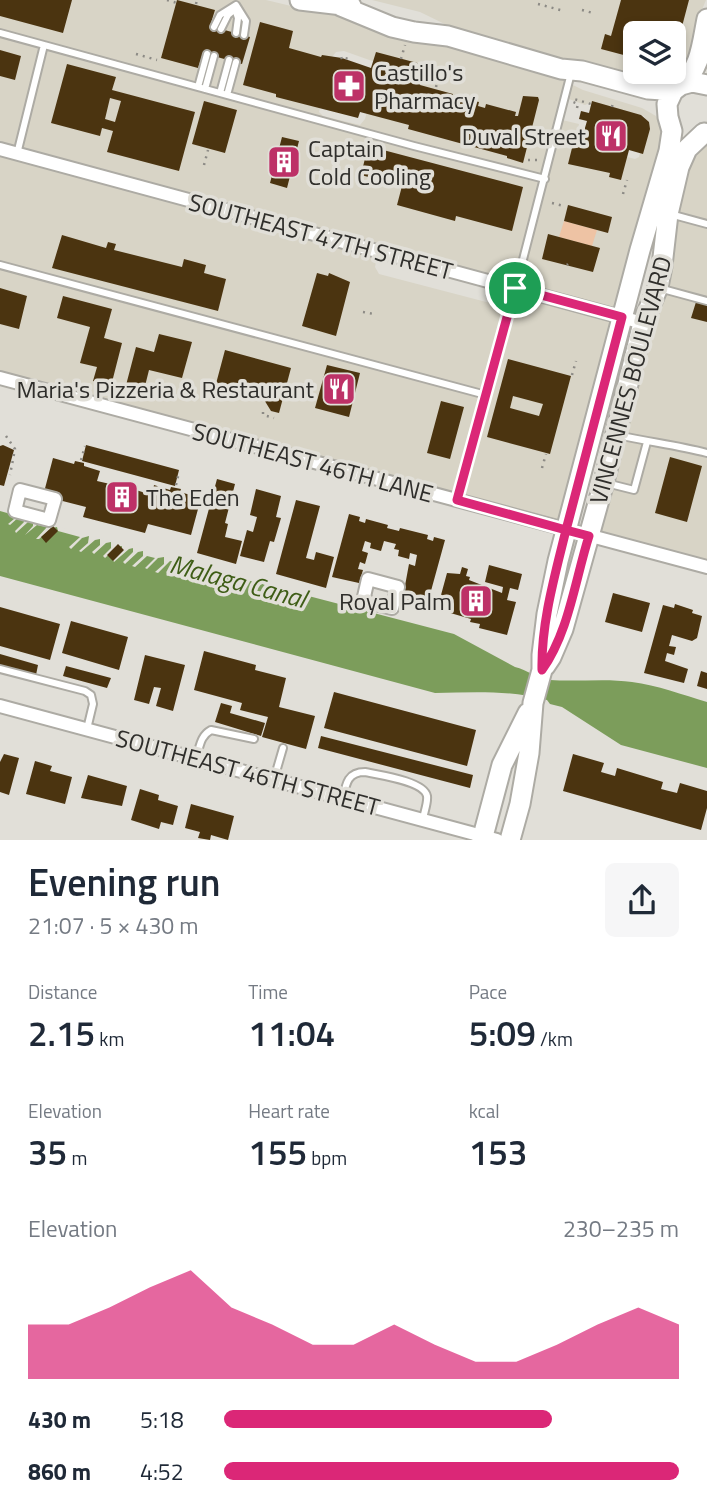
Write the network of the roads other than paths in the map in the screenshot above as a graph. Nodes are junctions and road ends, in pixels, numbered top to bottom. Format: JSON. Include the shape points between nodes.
{"nodes":[{"id":1,"x":300,"y":0,"type":"edge"},
{"id":2,"x":331,"y":3,"type":"edge"},
{"id":3,"x":707,"y":19,"type":"edge"},
{"id":4,"x":218,"y":28,"type":"dead end"},
{"id":5,"x":0,"y":33,"type":"edge"},
{"id":6,"x":240,"y":34,"type":"dead end"},
{"id":7,"x":44,"y":45,"type":"junction"},
{"id":8,"x":210,"y":55,"type":"dead end"},
{"id":9,"x":233,"y":61,"type":"dead end"},
{"id":10,"x":568,"y":71,"type":"junction"},
{"id":11,"x":679,"y":85,"type":"junction"},
{"id":12,"x":707,"y":85,"type":"edge"},
{"id":13,"x":201,"y":88,"type":"junction"},
{"id":14,"x":224,"y":94,"type":"junction"},
{"id":15,"x":669,"y":119,"type":"junction"},
{"id":16,"x":705,"y":132,"type":"edge"},
{"id":17,"x":0,"y":149,"type":"edge"},
{"id":18,"x":17,"y":154,"type":"junction"},
{"id":19,"x":545,"y":179,"type":"junction"},
{"id":20,"x":668,"y":214,"type":"junction"},
{"id":21,"x":707,"y":224,"type":"edge"},
{"id":22,"x":0,"y":265,"type":"edge"},
{"id":23,"x":658,"y":287,"type":"junction"},
{"id":24,"x":515,"y":288,"type":"junction"},
{"id":25,"x":707,"y":301,"type":"edge"},
{"id":26,"x":622,"y":317,"type":"junction"},
{"id":27,"x":643,"y":323,"type":"junction"},
{"id":28,"x":0,"y":378,"type":"edge"},
{"id":29,"x":486,"y":395,"type":"junction"},
{"id":30,"x":616,"y":434,"type":"junction"},
{"id":31,"x":647,"y":442,"type":"junction"},
{"id":32,"x":707,"y":453,"type":"edge"},
{"id":33,"x":604,"y":482,"type":"junction"},
{"id":34,"x":457,"y":500,"type":"junction"},
{"id":35,"x":566,"y":530,"type":"junction"},
{"id":36,"x":589,"y":536,"type":"junction"},
{"id":37,"x":707,"y":567,"type":"edge"},
{"id":38,"x":0,"y":669,"type":"edge"},
{"id":39,"x":542,"y":670,"type":"junction"},
{"id":40,"x":533,"y":703,"type":"junction"},
{"id":41,"x":0,"y":706,"type":"edge"},
{"id":42,"x":87,"y":729,"type":"junction"},
{"id":43,"x":254,"y":739,"type":"dead end"},
{"id":44,"x":283,"y":748,"type":"dead end"},
{"id":45,"x":196,"y":758,"type":"junction"},
{"id":46,"x":274,"y":779,"type":"junction"},
{"id":47,"x":343,"y":798,"type":"junction"},
{"id":48,"x":423,"y":819,"type":"junction"},
{"id":49,"x":487,"y":839,"type":"edge"},
{"id":50,"x":510,"y":840,"type":"edge"}],
"edges":[{"from":1,"to":2,"type":"street"},
{"from":2,"to":10,"type":"street","via":[[393,27],[448,36]]},
{"from":3,"to":11,"type":"street","via":[[699,59]]},
{"from":4,"to":6,"type":"lane","via":[[220,15],[235,7],[246,21]]},
{"from":5,"to":7,"type":"lane"},
{"from":7,"to":13,"type":"lane"},
{"from":7,"to":18,"type":"lane"},
{"from":8,"to":13,"type":"lane"},
{"from":9,"to":14,"type":"lane"},
{"from":10,"to":11,"type":"street","via":[[648,89]]},
{"from":10,"to":15,"type":"street","via":[[594,85],[645,99]]},
{"from":10,"to":19,"type":"lane"},
{"from":11,"to":12,"type":"street"},
{"from":11,"to":15,"type":"street","name":"VINCENNES BOULEVARD","via":[[667,104]]},
{"from":13,"to":14,"type":"lane"},
{"from":14,"to":19,"type":"lane"},
{"from":15,"to":16,"type":"street","via":[[681,132]]},
{"from":15,"to":26,"type":"street","name":"VINCENNES BOULEVARD","via":[[670,152]]},
{"from":16,"to":20,"type":"street","name":"VINCENNES BOULEVARD","via":[[683,157]]},
{"from":17,"to":18,"type":"street","name":"SOUTHEAST 47TH STREET"},
{"from":18,"to":24,"type":"street","name":"SOUTHEAST 47TH STREET"},
{"from":19,"to":24,"type":"lane"},
{"from":20,"to":21,"type":"lane"},
{"from":20,"to":23,"type":"street","name":"VINCENNES BOULEVARD"},
{"from":22,"to":29,"type":"lane"},
{"from":23,"to":25,"type":"lane"},
{"from":23,"to":27,"type":"street","name":"VINCENNES BOULEVARD"},
{"from":24,"to":26,"type":"street","name":"SOUTHEAST 47TH STREET"},
{"from":24,"to":29,"type":"lane"},
{"from":26,"to":27,"type":"street","name":"SOUTHEAST 47TH STREET"},
{"from":26,"to":35,"type":"street","name":"VINCENNES BOULEVARD"},
{"from":27,"to":30,"type":"street","name":"VINCENNES BOULEVARD"},
{"from":28,"to":34,"type":"street","name":"SOUTHEAST 46TH LANE"},
{"from":29,"to":34,"type":"lane"},
{"from":30,"to":31,"type":"lane"},
{"from":30,"to":33,"type":"street","name":"VINCENNES BOULEVARD"},
{"from":31,"to":32,"type":"lane"},
{"from":31,"to":33,"type":"lane","via":[[634,490]]},
{"from":33,"to":36,"type":"street","name":"VINCENNES BOULEVARD"},
{"from":34,"to":35,"type":"street","name":"SOUTHEAST 46TH LANE"},
{"from":35,"to":36,"type":"street","name":"SOUTHEAST 46TH LANE"},
{"from":35,"to":39,"type":"street","name":"VINCENNES BOULEVARD","via":[[547,614]]},
{"from":36,"to":37,"type":"street","name":"SOUTHEAST 46TH LANE"},
{"from":36,"to":39,"type":"street","name":"VINCENNES BOULEVARD","via":[[563,629]]},
{"from":38,"to":42,"type":"lane","via":[[91,695]]},
{"from":39,"to":40,"type":"street","name":"VINCENNES BOULEVARD"},
{"from":40,"to":49,"type":"street","name":"VINCENNES BOULEVARD","via":[[502,765]]},
{"from":40,"to":50,"type":"street","name":"VINCENNES BOULEVARD","via":[[529,753]]},
{"from":41,"to":42,"type":"street","name":"SOUTHEAST 46TH STREET"},
{"from":42,"to":45,"type":"street","name":"SOUTHEAST 46TH STREET"},
{"from":43,"to":45,"type":"lane","via":[[211,730],[201,740]]},
{"from":44,"to":46,"type":"lane"},
{"from":45,"to":46,"type":"street","name":"SOUTHEAST 46TH STREET"},
{"from":46,"to":47,"type":"street","name":"SOUTHEAST 46TH STREET"},
{"from":47,"to":48,"type":"street","name":"SOUTHEAST 46TH STREET"},
{"from":47,"to":48,"type":"lane","via":[[347,779],[357,772],[417,785],[427,794]]},
{"from":48,"to":49,"type":"street","name":"SOUTHEAST 46TH STREET"}]}
